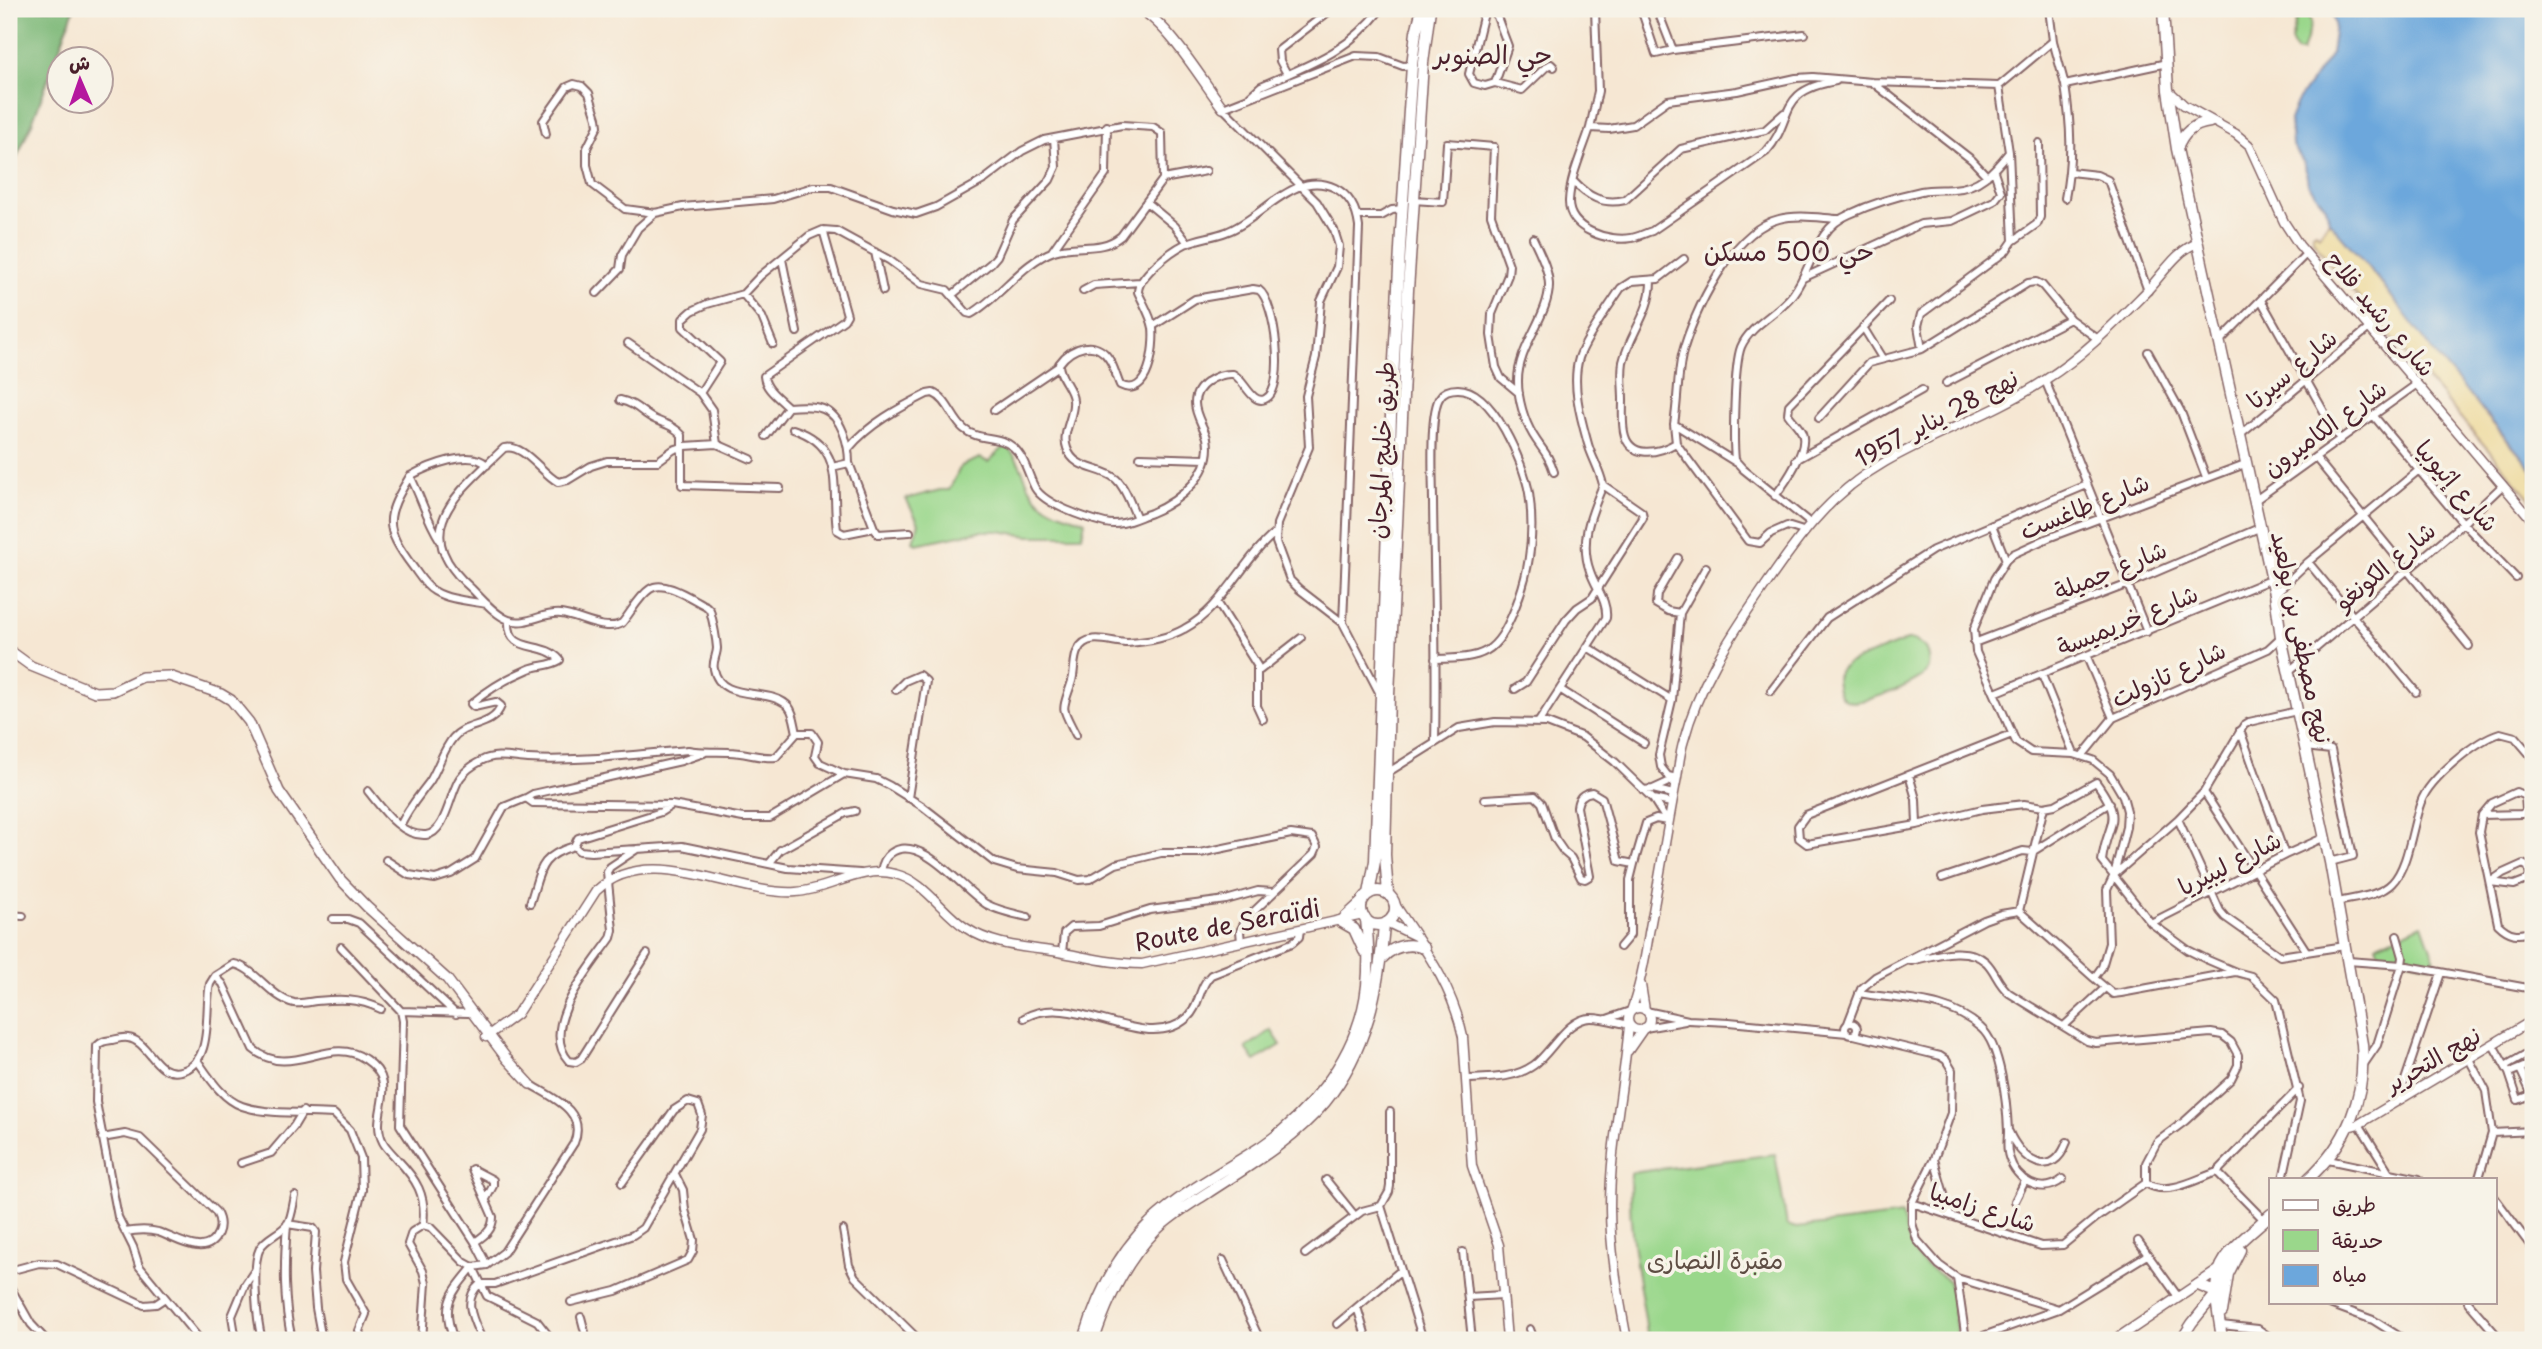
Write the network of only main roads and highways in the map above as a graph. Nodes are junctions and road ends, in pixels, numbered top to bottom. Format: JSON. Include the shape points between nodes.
{"nodes":[{"id":1,"x":1139,"y":9,"type":"edge"},
{"id":2,"x":1422,"y":9,"type":"edge"},
{"id":3,"x":1430,"y":9,"type":"edge"},
{"id":4,"x":2163,"y":9,"type":"edge"},
{"id":5,"x":1418,"y":64,"type":"junction"},
{"id":6,"x":1223,"y":107,"type":"road end"},
{"id":7,"x":2214,"y":123,"type":"road end"},
{"id":8,"x":2177,"y":149,"type":"junction"},
{"id":9,"x":9,"y":650,"type":"edge"},
{"id":10,"x":1385,"y":695,"type":"junction"},
{"id":11,"x":1367,"y":895,"type":"junction"},
{"id":12,"x":1391,"y":899,"type":"junction"},
{"id":13,"x":1364,"y":917,"type":"junction"},
{"id":14,"x":1340,"y":921,"type":"road end"},
{"id":15,"x":1385,"y":923,"type":"junction"},
{"id":16,"x":1424,"y":948,"type":"road end"},
{"id":17,"x":1381,"y":960,"type":"junction"},
{"id":18,"x":1368,"y":966,"type":"junction"},
{"id":19,"x":442,"y":973,"type":"junction"},
{"id":20,"x":489,"y":1038,"type":"junction"},
{"id":21,"x":530,"y":1084,"type":"road end"},
{"id":22,"x":2309,"y":1178,"type":"edge"},
{"id":23,"x":2268,"y":1217,"type":"edge"},
{"id":24,"x":2252,"y":1232,"type":"junction"},
{"id":25,"x":2219,"y":1269,"type":"junction"},
{"id":26,"x":2225,"y":1284,"type":"junction"},
{"id":27,"x":2198,"y":1285,"type":"junction"},
{"id":28,"x":2217,"y":1293,"type":"junction"},
{"id":29,"x":2221,"y":1325,"type":"junction"},
{"id":30,"x":1084,"y":1340,"type":"edge"},
{"id":31,"x":1094,"y":1340,"type":"edge"},
{"id":32,"x":2115,"y":1340,"type":"edge"},
{"id":33,"x":2181,"y":1340,"type":"edge"},
{"id":34,"x":2222,"y":1340,"type":"edge"}],
"edges":[{"from":1,"to":6,"type":"main road","via":[[1167,32]]},
{"from":2,"to":5,"type":"main road","name":"طريق خليج المرجان","via":[[1416,32]]},
{"from":3,"to":5,"type":"main road","name":"طريق خليج المرجان"},
{"from":4,"to":8,"type":"main road","name":"نهج مصطفى بن بولعيد"},
{"from":5,"to":10,"type":"main road","name":"طريق خليج المرجان"},
{"from":5,"to":10,"type":"main road","name":"طريق خليج المرجان","via":[[1403,209],[1391,416]]},
{"from":7,"to":8,"type":"main road","via":[[2187,132]]},
{"from":8,"to":22,"type":"main road","name":"نهج مصطفى بن بولعيد","via":[[2272,579],[2362,1044],[2354,1126]]},
{"from":9,"to":19,"type":"main road","via":[[31,666],[95,692],[113,691],[142,677],[169,676],[231,700],[249,722],[279,791],[340,879]]},
{"from":10,"to":11,"type":"main road","name":"طريق خليج المرجان","via":[[1375,861]]},
{"from":10,"to":12,"type":"main road","name":"طريق خليج المرجان","via":[[1385,855]]},
{"from":11,"to":12,"type":"main road","via":[[1378,891]]},
{"from":11,"to":13,"type":"main road","via":[[1361,905]]},
{"from":12,"to":15,"type":"main road","via":[[1394,914]]},
{"from":13,"to":15,"type":"main road","via":[[1374,924]]},
{"from":13,"to":18,"type":"main road"},
{"from":14,"to":18,"type":"main road","via":[[1361,939]]},
{"from":15,"to":17,"type":"main road"},
{"from":16,"to":17,"type":"main road","via":[[1401,946]]},
{"from":17,"to":31,"type":"main road","via":[[1364,1034],[1324,1103],[1268,1153],[1156,1230],[1130,1260],[1112,1291]]},
{"from":18,"to":30,"type":"main road","via":[[1364,1008],[1356,1031],[1316,1098],[1264,1145],[1150,1223],[1119,1258]]},
{"from":19,"to":20,"type":"main road"},
{"from":19,"to":20,"type":"main road"},
{"from":20,"to":21,"type":"main road","via":[[510,1068]]},
{"from":23,"to":24,"type":"main road"},
{"from":24,"to":25,"type":"main road"},
{"from":24,"to":26,"type":"main road","via":[[2235,1256]]},
{"from":25,"to":27,"type":"main road"},
{"from":25,"to":28,"type":"main road"},
{"from":26,"to":28,"type":"main road"},
{"from":26,"to":29,"type":"main road"},
{"from":27,"to":28,"type":"main road"},
{"from":27,"to":32,"type":"main road"},
{"from":28,"to":29,"type":"main road"},
{"from":28,"to":33,"type":"main road"},
{"from":29,"to":34,"type":"main road"}]}
